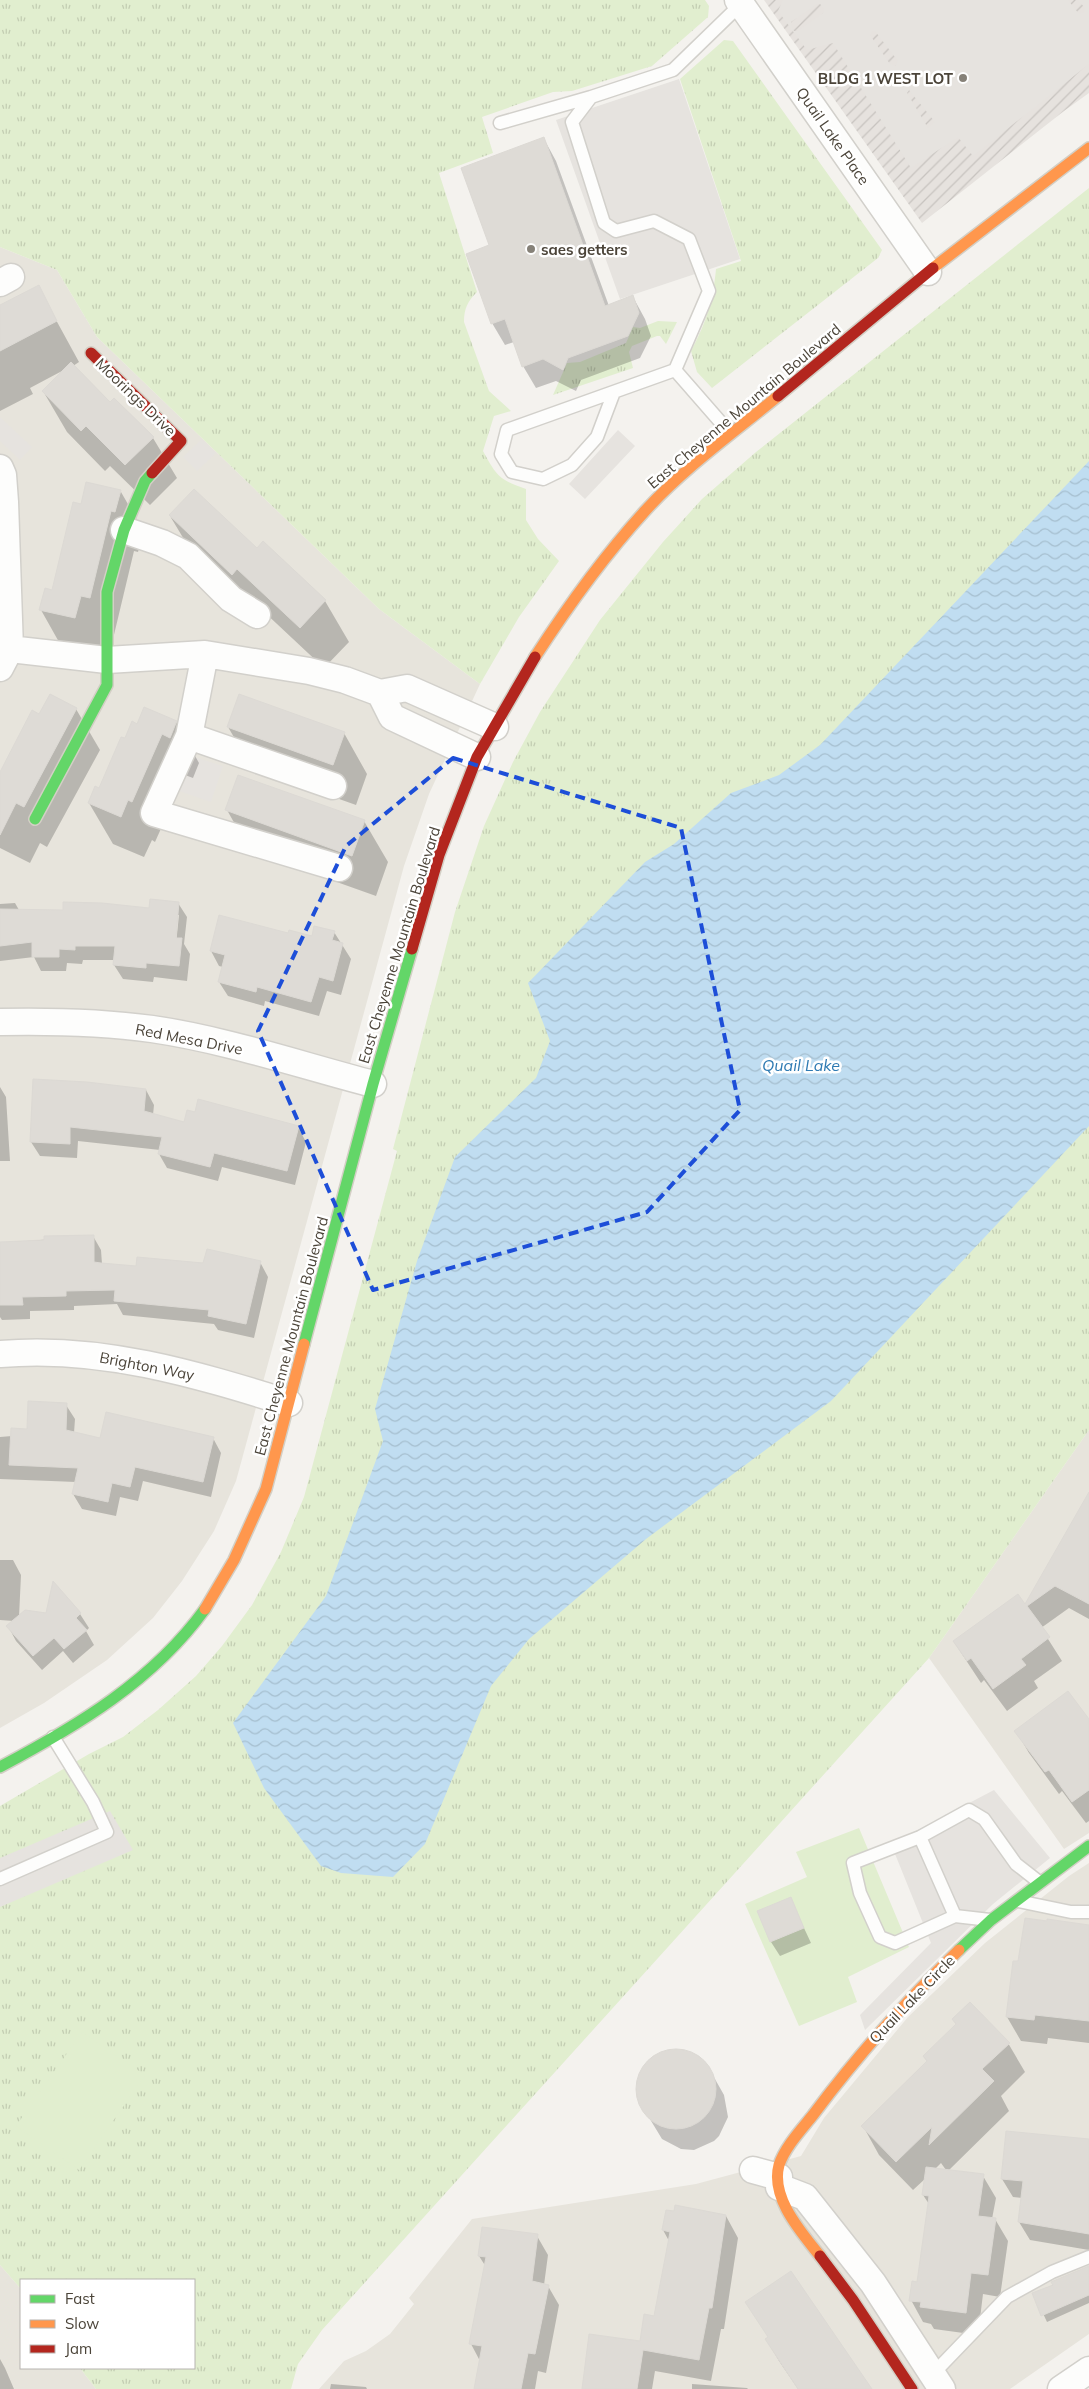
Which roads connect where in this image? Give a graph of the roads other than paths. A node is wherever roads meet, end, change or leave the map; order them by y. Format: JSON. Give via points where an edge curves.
{"nodes":[{"id":1,"x":739,"y":2,"type":"edge"},
{"id":2,"x":591,"y":97,"type":"junction"},
{"id":3,"x":500,"y":123,"type":"dead end"},
{"id":4,"x":1089,"y":148,"type":"edge"},
{"id":5,"x":928,"y":272,"type":"junction"},
{"id":6,"x":91,"y":353,"type":"dead end"},
{"id":7,"x":675,"y":370,"type":"junction"},
{"id":8,"x":614,"y":392,"type":"junction"},
{"id":9,"x":730,"y":433,"type":"junction"},
{"id":10,"x":0,"y":468,"type":"edge"},
{"id":11,"x":124,"y":530,"type":"junction"},
{"id":12,"x":257,"y":615,"type":"dead end"},
{"id":13,"x":205,"y":654,"type":"junction"},
{"id":14,"x":3,"y":655,"type":"edge"},
{"id":15,"x":107,"y":660,"type":"junction"},
{"id":16,"x":380,"y":693,"type":"junction"},
{"id":17,"x":495,"y":726,"type":"junction"},
{"id":18,"x":189,"y":736,"type":"junction"},
{"id":19,"x":477,"y":757,"type":"junction"},
{"id":20,"x":333,"y":786,"type":"dead end"},
{"id":21,"x":36,"y":819,"type":"dead end"},
{"id":22,"x":339,"y":868,"type":"dead end"},
{"id":23,"x":0,"y":1022,"type":"edge"},
{"id":24,"x":373,"y":1084,"type":"junction"},
{"id":25,"x":0,"y":1354,"type":"edge"},
{"id":26,"x":290,"y":1403,"type":"junction"},
{"id":27,"x":53,"y":1736,"type":"junction"},
{"id":28,"x":0,"y":1767,"type":"edge"},
{"id":29,"x":920,"y":1837,"type":"junction"},
{"id":30,"x":1089,"y":1846,"type":"edge"},
{"id":31,"x":0,"y":1879,"type":"edge"},
{"id":32,"x":1039,"y":1882,"type":"junction"},
{"id":33,"x":1015,"y":1901,"type":"junction"},
{"id":34,"x":1089,"y":1912,"type":"edge"},
{"id":35,"x":955,"y":1916,"type":"junction"},
{"id":36,"x":991,"y":1920,"type":"junction"},
{"id":37,"x":753,"y":2170,"type":"dead end"},
{"id":38,"x":779,"y":2182,"type":"junction"},
{"id":39,"x":1089,"y":2257,"type":"edge"},
{"id":40,"x":1089,"y":2370,"type":"edge"},
{"id":41,"x":926,"y":2385,"type":"edge"},
{"id":42,"x":1061,"y":2389,"type":"edge"}],
"edges":[{"from":1,"to":2,"type":"lane","via":[[674,70]]},
{"from":1,"to":5,"type":"street","name":"Quail Lake Place"},
{"from":2,"to":3,"type":"lane"},
{"from":2,"to":7,"type":"lane","via":[[572,122],[604,223],[616,231],[654,221],[689,239],[709,291]]},
{"from":4,"to":5,"type":"street","name":"East Cheyenne Mountain Boulevard"},
{"from":5,"to":9,"type":"street","name":"East Cheyenne Mountain Boulevard"},
{"from":6,"to":11,"type":"street","name":"Moorings Drive","via":[[181,441],[145,481]]},
{"from":7,"to":8,"type":"lane"},
{"from":7,"to":9,"type":"lane"},
{"from":8,"to":8,"type":"lane","via":[[507,430],[501,454],[512,472],[544,479],[572,465],[597,437]]},
{"from":9,"to":17,"type":"street","name":"East Cheyenne Mountain Boulevard","via":[[680,476],[606,556],[531,663]]},
{"from":10,"to":14,"type":"street","via":[[5,502]]},
{"from":11,"to":12,"type":"street","via":[[162,542],[188,556],[231,599]]},
{"from":11,"to":15,"type":"street","name":"Moorings Drive","via":[[107,592]]},
{"from":13,"to":15,"type":"street"},
{"from":13,"to":16,"type":"street","via":[[309,671]]},
{"from":13,"to":18,"type":"street"},
{"from":14,"to":15,"type":"street"},
{"from":15,"to":21,"type":"street","name":"Moorings Drive","via":[[106,685]]},
{"from":16,"to":17,"type":"street","via":[[407,688]]},
{"from":16,"to":19,"type":"street","via":[[392,717]]},
{"from":17,"to":19,"type":"street","name":"East Cheyenne Mountain Boulevard"},
{"from":18,"to":20,"type":"street"},
{"from":18,"to":22,"type":"street","via":[[154,812]]},
{"from":19,"to":24,"type":"street","name":"East Cheyenne Mountain Boulevard","via":[[439,855]]},
{"from":23,"to":24,"type":"street","name":"Red Mesa Drive","via":[[86,1022],[153,1030],[206,1040]]},
{"from":24,"to":26,"type":"street","name":"East Cheyenne Mountain Boulevard"},
{"from":25,"to":26,"type":"street","name":"Brighton Way","via":[[57,1352],[109,1357],[210,1378]]},
{"from":26,"to":27,"type":"street","name":"East Cheyenne Mountain Boulevard","via":[[259,1507],[214,1596],[169,1652],[98,1708]]},
{"from":27,"to":28,"type":"street","name":"East Cheyenne Mountain Boulevard"},
{"from":27,"to":31,"type":"lane","via":[[93,1802],[107,1832]]},
{"from":29,"to":32,"type":"lane","via":[[969,1810],[984,1819],[1016,1864]]},
{"from":29,"to":35,"type":"lane"},
{"from":29,"to":35,"type":"lane","via":[[853,1863],[860,1892],[880,1937],[895,1943]]},
{"from":30,"to":32,"type":"street","name":"Quail Lake Circle"},
{"from":32,"to":33,"type":"street","name":"Quail Lake Circle"},
{"from":33,"to":34,"type":"lane"},
{"from":33,"to":36,"type":"street","name":"Quail Lake Circle"},
{"from":35,"to":36,"type":"lane"},
{"from":36,"to":38,"type":"street","name":"Quail Lake Circle","via":[[932,1976],[853,2062],[790,2145],[780,2166]]},
{"from":37,"to":38,"type":"street"},
{"from":38,"to":41,"type":"street","via":[[805,2197],[872,2283]]},
{"from":39,"to":41,"type":"lane","via":[[1052,2272],[1007,2297]]},
{"from":40,"to":42,"type":"street"}]}
